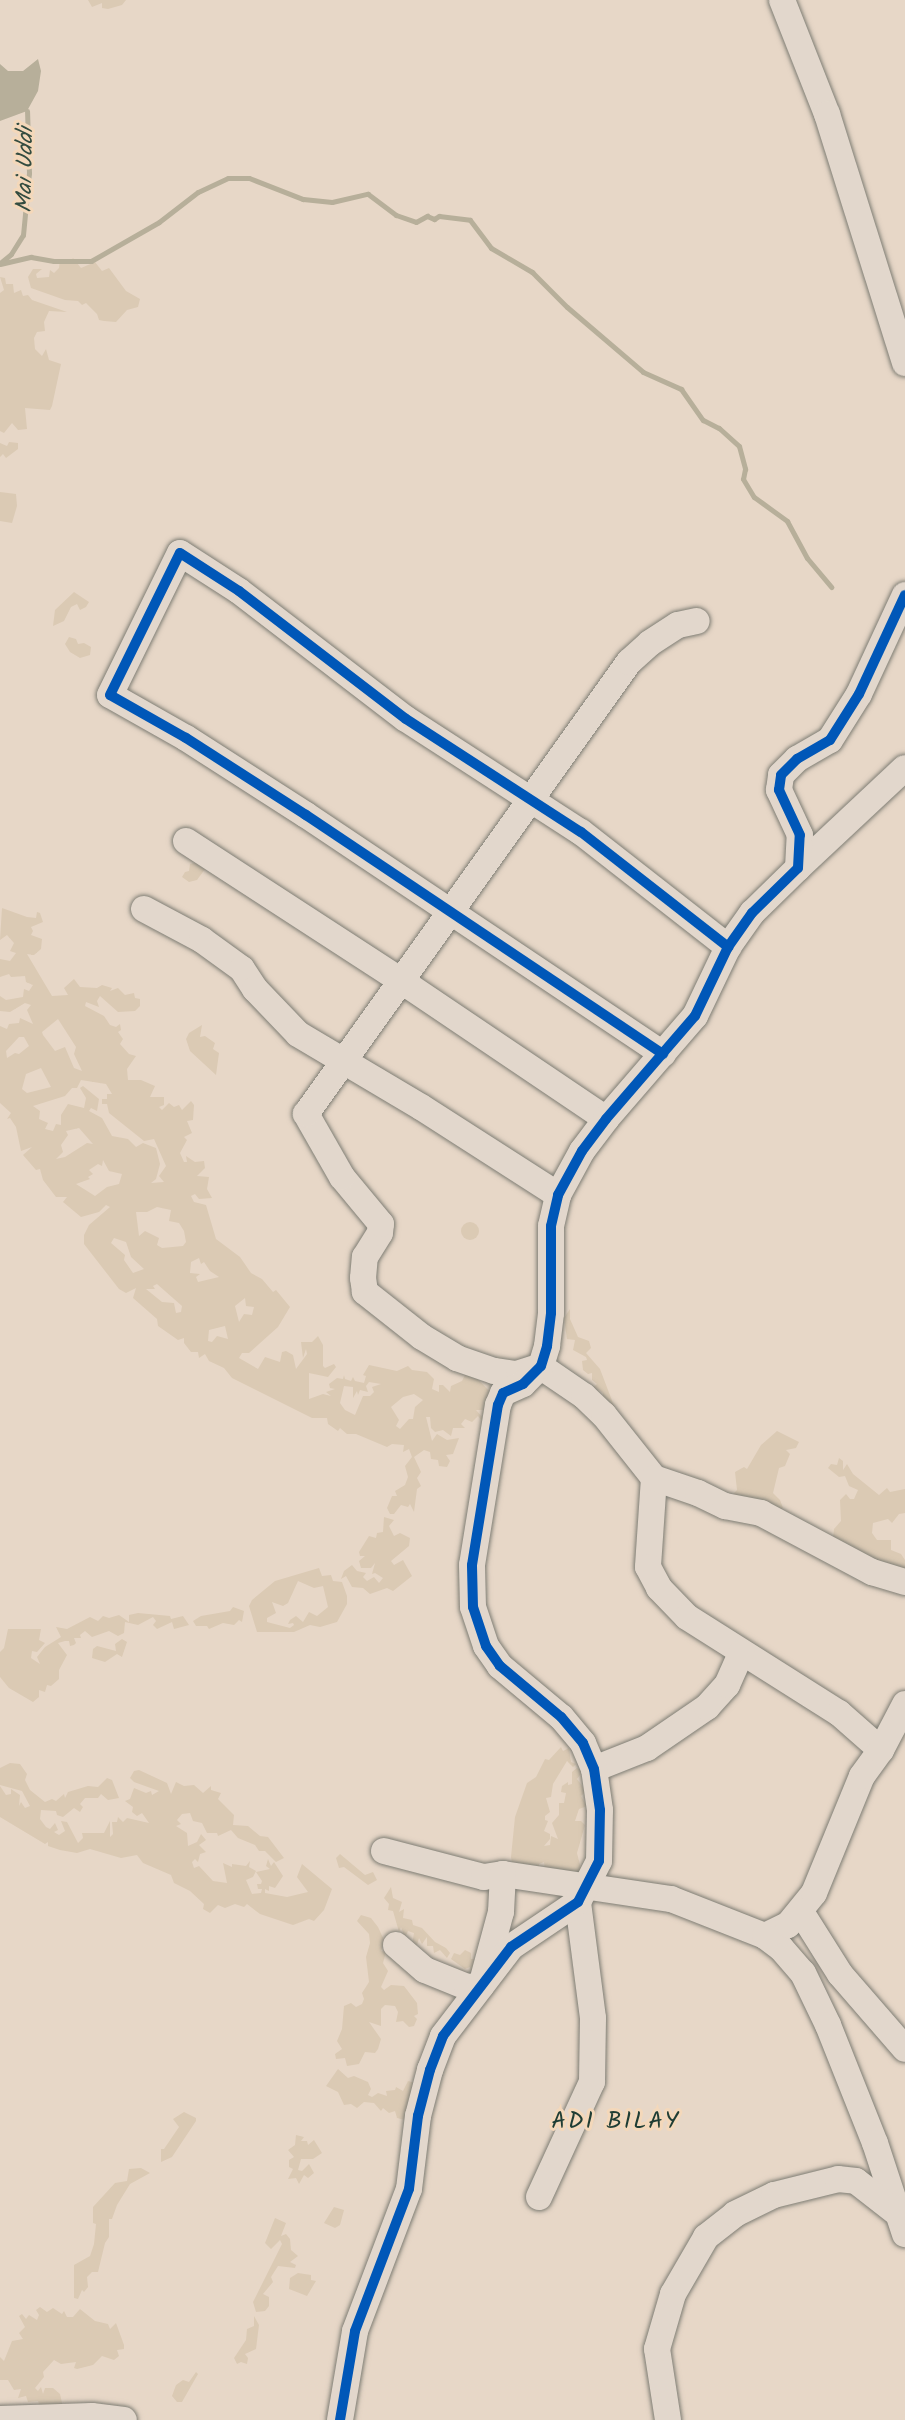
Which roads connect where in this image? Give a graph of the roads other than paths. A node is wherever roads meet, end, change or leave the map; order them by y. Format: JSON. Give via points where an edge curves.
{"nodes":[{"id":1,"x":782,"y":0,"type":"edge"},
{"id":2,"x":905,"y":363,"type":"edge"},
{"id":3,"x":905,"y":595,"type":"edge"},
{"id":4,"x":697,"y":621,"type":"dead end"},
{"id":5,"x":905,"y":768,"type":"edge"},
{"id":6,"x":533,"y":801,"type":"junction"},
{"id":7,"x":186,"y":841,"type":"dead end"},
{"id":8,"x":798,"y":868,"type":"junction"},
{"id":9,"x":144,"y":909,"type":"dead end"},
{"id":10,"x":451,"y":912,"type":"junction"},
{"id":11,"x":728,"y":947,"type":"junction"},
{"id":12,"x":403,"y":982,"type":"junction"},
{"id":13,"x":663,"y":1054,"type":"junction"},
{"id":14,"x":345,"y":1063,"type":"junction"},
{"id":15,"x":606,"y":1119,"type":"junction"},
{"id":16,"x":558,"y":1195,"type":"junction"},
{"id":17,"x":540,"y":1366,"type":"junction"},
{"id":18,"x":654,"y":1478,"type":"junction"},
{"id":19,"x":905,"y":1582,"type":"edge"},
{"id":20,"x":741,"y":1653,"type":"junction"},
{"id":21,"x":905,"y":1704,"type":"edge"},
{"id":22,"x":881,"y":1750,"type":"junction"},
{"id":23,"x":594,"y":1769,"type":"junction"},
{"id":24,"x":384,"y":1850,"type":"dead end"},
{"id":25,"x":503,"y":1874,"type":"junction"},
{"id":26,"x":583,"y":1894,"type":"junction"},
{"id":27,"x":801,"y":1912,"type":"junction"},
{"id":28,"x":765,"y":1936,"type":"junction"},
{"id":29,"x":396,"y":1945,"type":"dead end"},
{"id":30,"x":481,"y":1986,"type":"junction"},
{"id":31,"x":905,"y":2049,"type":"edge"},
{"id":32,"x":539,"y":2197,"type":"dead end"},
{"id":33,"x":901,"y":2224,"type":"edge"},
{"id":34,"x":0,"y":2419,"type":"edge"},
{"id":35,"x":124,"y":2420,"type":"edge"},
{"id":36,"x":340,"y":2420,"type":"edge"},
{"id":37,"x":668,"y":2420,"type":"edge"}],
"edges":[{"from":1,"to":2,"type":"street","via":[[827,114]]},
{"from":3,"to":8,"type":"street","via":[[859,694],[830,740],[797,759],[781,775],[779,790],[800,835]]},
{"from":4,"to":6,"type":"street","via":[[678,625],[629,662]]},
{"from":5,"to":8,"type":"street"},
{"from":6,"to":10,"type":"street"},
{"from":6,"to":10,"type":"street","via":[[406,719],[239,592],[180,554],[110,695],[186,738]]},
{"from":6,"to":11,"type":"street","via":[[581,832]]},
{"from":7,"to":12,"type":"street"},
{"from":8,"to":11,"type":"street","via":[[752,913]]},
{"from":9,"to":14,"type":"street","via":[[202,940],[242,969],[298,1034]]},
{"from":10,"to":12,"type":"street"},
{"from":10,"to":13,"type":"street"},
{"from":11,"to":13,"type":"street","via":[[695,1016]]},
{"from":12,"to":14,"type":"street"},
{"from":12,"to":15,"type":"street"},
{"from":13,"to":15,"type":"street"},
{"from":14,"to":16,"type":"street"},
{"from":14,"to":17,"type":"street","via":[[306,1114],[342,1177],[381,1224],[365,1257],[365,1292],[457,1358],[505,1373]]},
{"from":15,"to":16,"type":"street"},
{"from":16,"to":17,"type":"street","via":[[551,1226],[551,1313]]},
{"from":17,"to":18,"type":"street","via":[[604,1415]]},
{"from":17,"to":23,"type":"street","via":[[523,1384],[503,1393],[498,1405],[472,1565],[473,1607],[486,1646],[500,1666],[561,1717],[583,1743]]},
{"from":18,"to":19,"type":"street","via":[[724,1506],[761,1513],[872,1572]]},
{"from":18,"to":20,"type":"street","via":[[648,1567],[659,1588],[687,1617]]},
{"from":20,"to":22,"type":"street","via":[[839,1713]]},
{"from":20,"to":23,"type":"street","via":[[727,1685],[707,1707],[647,1748]]},
{"from":21,"to":22,"type":"street"},
{"from":22,"to":27,"type":"street","via":[[862,1776],[814,1893]]},
{"from":23,"to":26,"type":"street","via":[[600,1810],[599,1861]]},
{"from":24,"to":25,"type":"street","via":[[484,1877]]},
{"from":25,"to":26,"type":"street","via":[[568,1886]]},
{"from":25,"to":30,"type":"street","via":[[501,1912]]},
{"from":26,"to":28,"type":"street","via":[[671,1899]]},
{"from":26,"to":30,"type":"street","via":[[511,1947]]},
{"from":26,"to":32,"type":"street","via":[[593,2018],[592,2082]]},
{"from":27,"to":28,"type":"street","via":[[788,1925]]},
{"from":27,"to":31,"type":"street","via":[[840,1974]]},
{"from":28,"to":33,"type":"street","via":[[803,1973],[875,2143]]},
{"from":29,"to":30,"type":"street","via":[[425,1970],[467,1987]]},
{"from":30,"to":36,"type":"street","via":[[443,2036],[430,2070],[418,2116],[409,2189],[355,2331]]},
{"from":33,"to":37,"type":"street","via":[[856,2181],[838,2179],[774,2195],[735,2214],[706,2237],[673,2294],[657,2349]]},
{"from":34,"to":35,"type":"street","via":[[92,2416]]}]}
